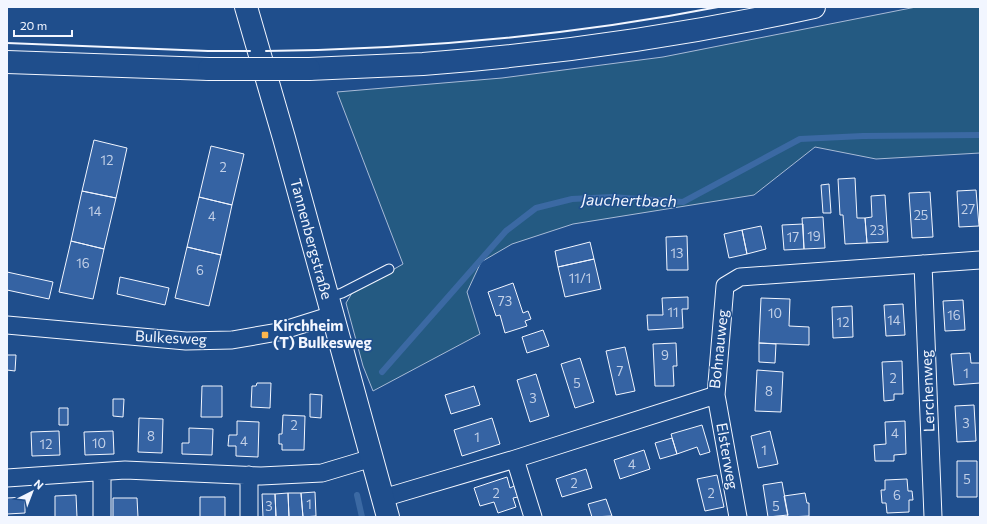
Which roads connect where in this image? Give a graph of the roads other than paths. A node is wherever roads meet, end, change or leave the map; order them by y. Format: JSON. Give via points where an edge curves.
{"nodes":[{"id":1,"x":246,"y":7,"type":"edge"},
{"id":2,"x":814,"y":7,"type":"edge"},
{"id":3,"x":7,"y":62,"type":"edge"},
{"id":4,"x":980,"y":260,"type":"edge"},
{"id":5,"x":923,"y":264,"type":"junction"},
{"id":6,"x":389,"y":270,"type":"dead end"},
{"id":7,"x":330,"y":306,"type":"junction"},
{"id":8,"x":7,"y":325,"type":"edge"},
{"id":9,"x":716,"y":395,"type":"junction"},
{"id":10,"x":372,"y":458,"type":"junction"},
{"id":11,"x":515,"y":460,"type":"junction"},
{"id":12,"x":102,"y":472,"type":"junction"},
{"id":13,"x":249,"y":475,"type":"junction"},
{"id":14,"x":7,"y":478,"type":"edge"},
{"id":15,"x":386,"y":507,"type":"edge"},
{"id":16,"x":102,"y":517,"type":"edge"},
{"id":17,"x":249,"y":517,"type":"edge"},
{"id":18,"x":533,"y":517,"type":"edge"},
{"id":19,"x":738,"y":517,"type":"edge"},
{"id":20,"x":933,"y":517,"type":"edge"}],
"edges":[{"from":1,"to":7,"type":"main road","name":"Tannenbergstraße"},
{"from":2,"to":3,"type":"main road","bridge":true,"via":[[694,31],[600,46],[423,64],[309,69],[209,69]]},
{"from":4,"to":5,"type":"street","name":"Bohnauweg"},
{"from":5,"to":9,"type":"street","name":"Bohnauweg","via":[[740,277],[725,286]]},
{"from":5,"to":20,"type":"street","name":"Lerchenweg"},
{"from":6,"to":7,"type":"lane","via":[[342,294]]},
{"from":7,"to":8,"type":"street","name":"Bulkesweg","via":[[278,332],[232,340],[186,341]]},
{"from":7,"to":10,"type":"main road","name":"Tannenbergstraße"},
{"from":9,"to":11,"type":"street","name":"Bohnauweg"},
{"from":9,"to":19,"type":"street","name":"Elsterweg"},
{"from":10,"to":13,"type":"street","via":[[322,473]]},
{"from":10,"to":15,"type":"main road","name":"Tannenbergstraße"},
{"from":11,"to":15,"type":"street","name":"Bohnauweg"},
{"from":11,"to":18,"type":"street"},
{"from":12,"to":13,"type":"street","via":[[126,470]]},
{"from":12,"to":14,"type":"street"},
{"from":12,"to":16,"type":"street"},
{"from":13,"to":17,"type":"street"}]}
